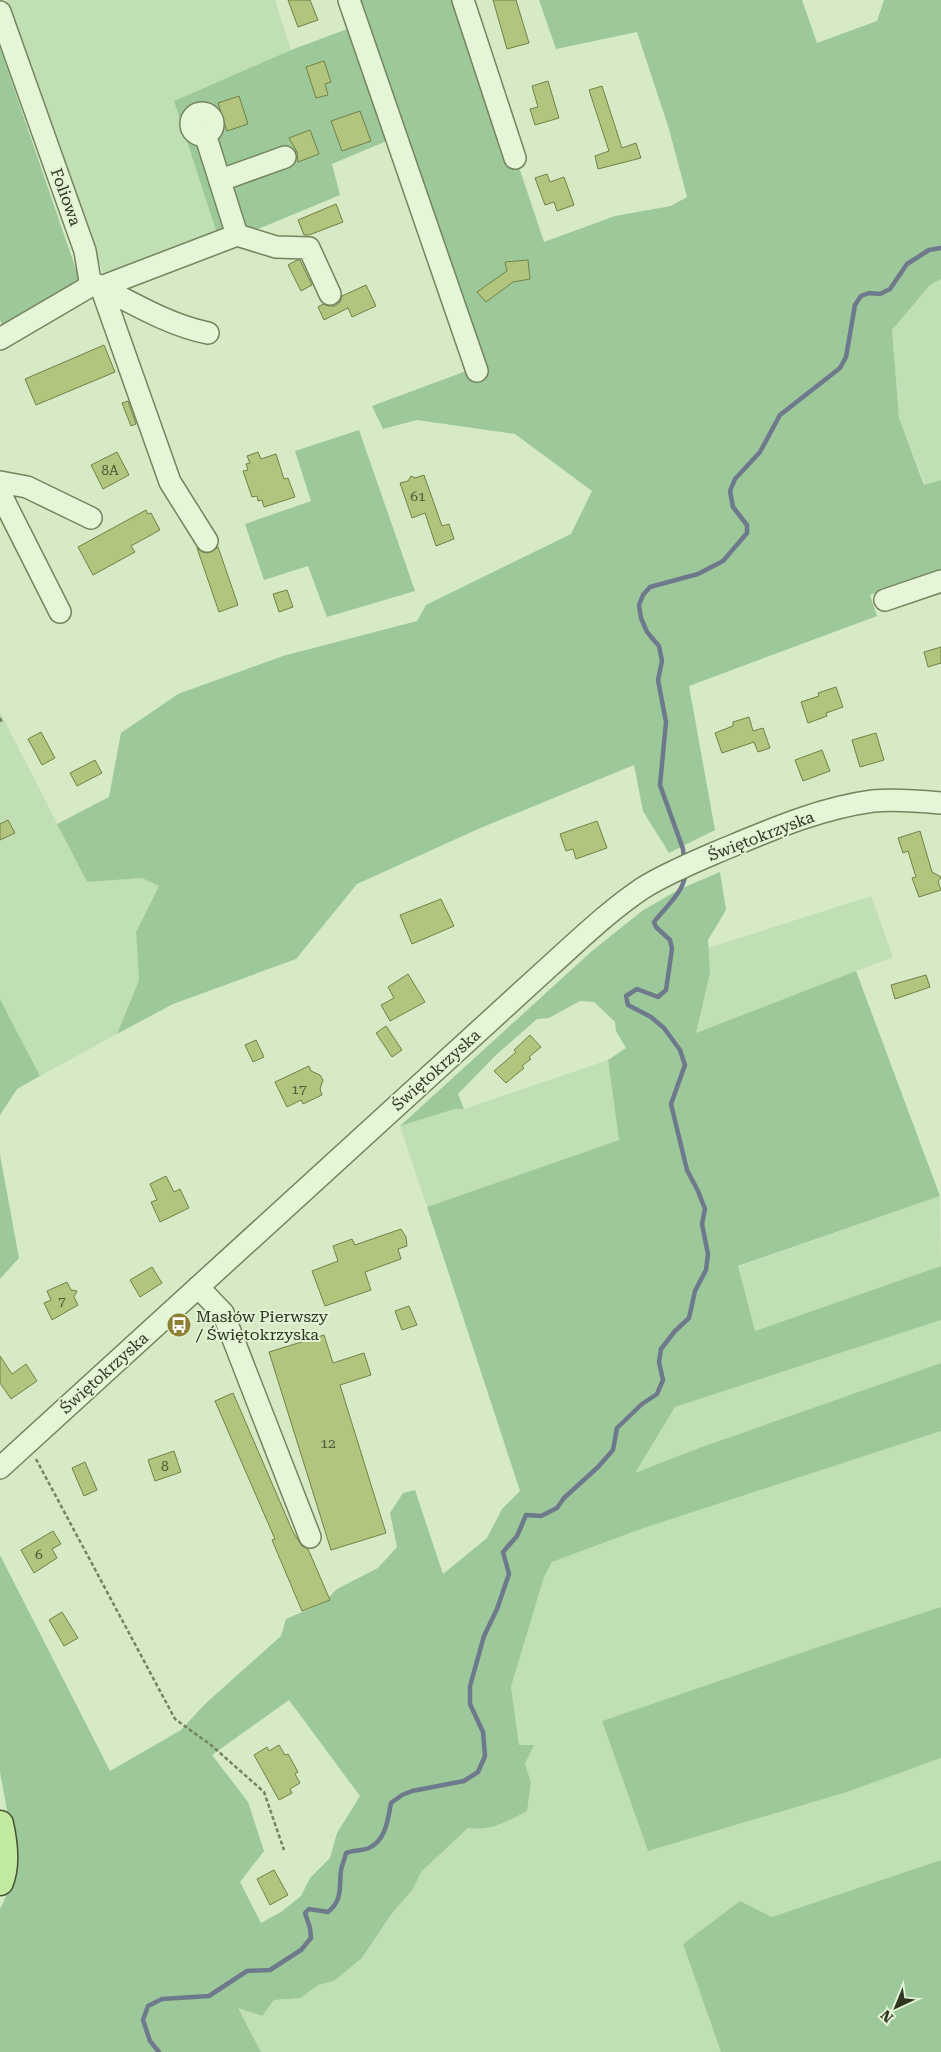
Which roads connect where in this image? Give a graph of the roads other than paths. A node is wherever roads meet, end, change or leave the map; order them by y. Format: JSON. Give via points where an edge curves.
{"nodes":[{"id":1,"x":349,"y":0,"type":"edge"},
{"id":2,"x":462,"y":0,"type":"edge"},
{"id":3,"x":0,"y":12,"type":"edge"},
{"id":4,"x":205,"y":134,"type":"dead end"},
{"id":5,"x":285,"y":157,"type":"dead end"},
{"id":6,"x":515,"y":158,"type":"dead end"},
{"id":7,"x":221,"y":180,"type":"junction"},
{"id":8,"x":238,"y":235,"type":"junction"},
{"id":9,"x":96,"y":284,"type":"junction"},
{"id":10,"x":330,"y":294,"type":"dead end"},
{"id":11,"x":208,"y":334,"type":"dead end"},
{"id":12,"x":0,"y":339,"type":"edge"},
{"id":13,"x":477,"y":371,"type":"dead end"},
{"id":14,"x":0,"y":482,"type":"edge"},
{"id":15,"x":0,"y":493,"type":"edge"},
{"id":16,"x":91,"y":518,"type":"dead end"},
{"id":17,"x":207,"y":541,"type":"dead end"},
{"id":18,"x":941,"y":581,"type":"edge"},
{"id":19,"x":885,"y":600,"type":"dead end"},
{"id":20,"x":60,"y":612,"type":"dead end"},
{"id":21,"x":941,"y":803,"type":"edge"},
{"id":22,"x":198,"y":1287,"type":"junction"},
{"id":23,"x":0,"y":1468,"type":"edge"},
{"id":24,"x":310,"y":1537,"type":"dead end"},
{"id":25,"x":0,"y":1824,"type":"edge"},
{"id":26,"x":0,"y":1882,"type":"edge"}],
"edges":[{"from":1,"to":13,"type":"street"},
{"from":2,"to":6,"type":"street"},
{"from":3,"to":9,"type":"street","name":"Foliowa"},
{"from":4,"to":7,"type":"street"},
{"from":5,"to":7,"type":"street"},
{"from":7,"to":8,"type":"street"},
{"from":8,"to":9,"type":"street"},
{"from":8,"to":10,"type":"street","via":[[276,247],[308,248]]},
{"from":9,"to":11,"type":"street","via":[[176,323]]},
{"from":9,"to":12,"type":"street"},
{"from":9,"to":17,"type":"street","name":"Foliowa","via":[[170,482]]},
{"from":14,"to":16,"type":"street","via":[[27,487]]},
{"from":15,"to":20,"type":"street"},
{"from":18,"to":19,"type":"street"},
{"from":21,"to":22,"type":"street","name":"Świętokrzyska","via":[[874,801],[840,807],[767,831],[644,888],[564,954]]},
{"from":22,"to":23,"type":"street","name":"Świętokrzyska"},
{"from":22,"to":24,"type":"street","via":[[222,1313]]},
{"from":25,"to":26,"type":"main road","via":[[3,1854]]}]}
